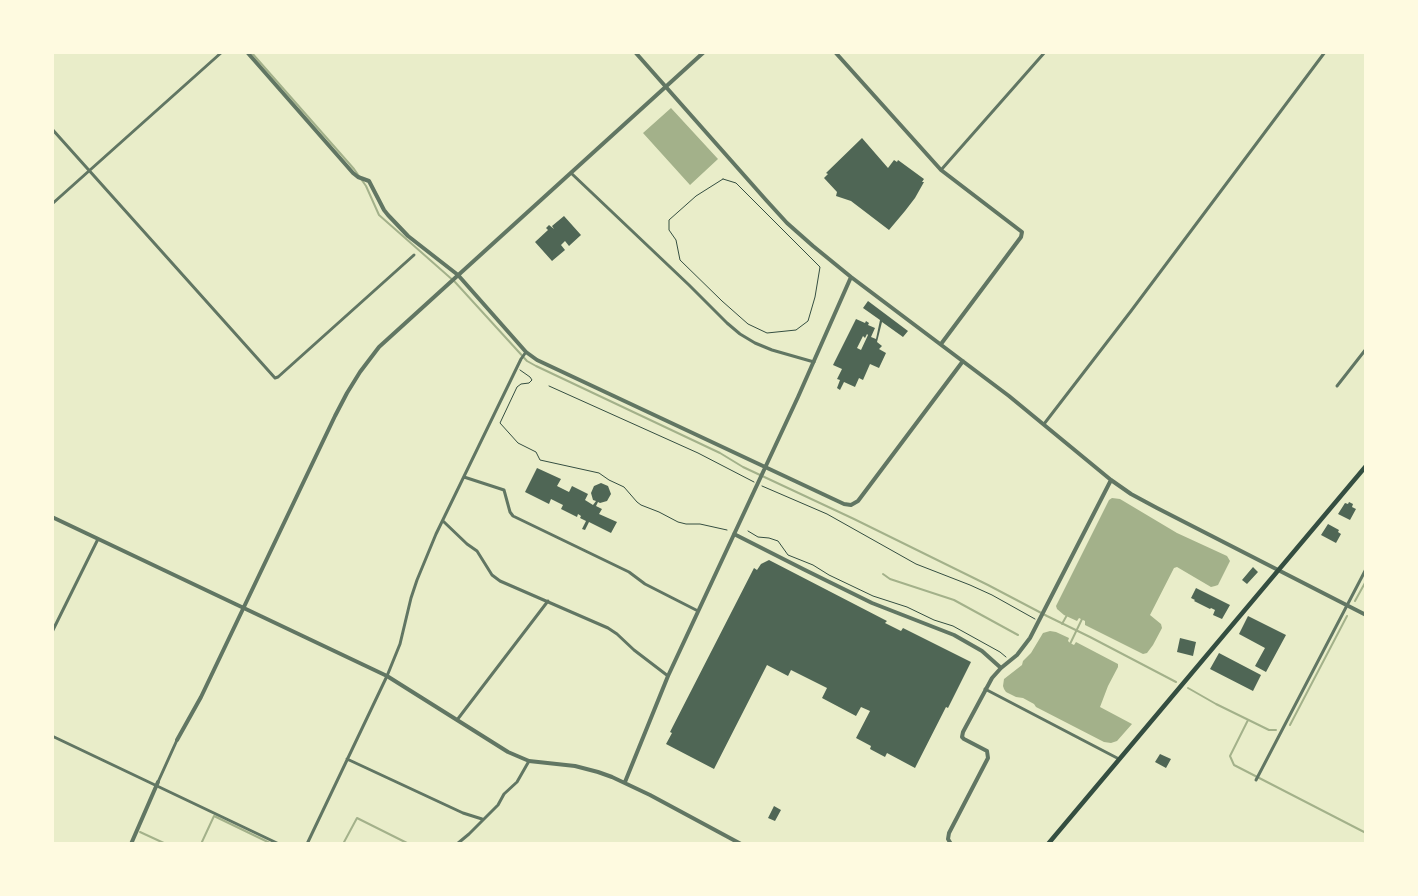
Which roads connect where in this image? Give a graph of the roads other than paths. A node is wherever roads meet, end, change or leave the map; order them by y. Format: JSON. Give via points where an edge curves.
{"nodes":[{"id":1,"x":222,"y":52,"type":"edge"},
{"id":2,"x":247,"y":52,"type":"edge"},
{"id":3,"x":634,"y":52,"type":"edge"},
{"id":4,"x":835,"y":52,"type":"edge"},
{"id":5,"x":1045,"y":52,"type":"edge"},
{"id":6,"x":1325,"y":52,"type":"edge"},
{"id":7,"x":704,"y":53,"type":"edge"},
{"id":8,"x":665,"y":87,"type":"junction"},
{"id":9,"x":52,"y":129,"type":"edge"},
{"id":10,"x":942,"y":170,"type":"junction"},
{"id":11,"x":89,"y":171,"type":"junction"},
{"id":12,"x":571,"y":173,"type":"junction"},
{"id":13,"x":52,"y":204,"type":"edge"},
{"id":14,"x":414,"y":255,"type":"dead end"},
{"id":15,"x":456,"y":277,"type":"junction"},
{"id":16,"x":851,"y":277,"type":"junction"},
{"id":17,"x":941,"y":344,"type":"junction"},
{"id":18,"x":1366,"y":349,"type":"edge"},
{"id":19,"x":526,"y":352,"type":"junction"},
{"id":20,"x":963,"y":361,"type":"junction"},
{"id":21,"x":814,"y":362,"type":"junction"},
{"id":22,"x":1337,"y":386,"type":"dead end"},
{"id":23,"x":1044,"y":424,"type":"junction"},
{"id":24,"x":1366,"y":466,"type":"edge"},
{"id":25,"x":764,"y":470,"type":"junction"},
{"id":26,"x":464,"y":477,"type":"junction"},
{"id":27,"x":1111,"y":480,"type":"junction"},
{"id":28,"x":52,"y":516,"type":"edge"},
{"id":29,"x":443,"y":521,"type":"junction"},
{"id":30,"x":734,"y":534,"type":"junction"},
{"id":31,"x":98,"y":538,"type":"junction"},
{"id":32,"x":1366,"y":569,"type":"edge"},
{"id":33,"x":1277,"y":570,"type":"junction"},
{"id":34,"x":548,"y":601,"type":"junction"},
{"id":35,"x":1347,"y":605,"type":"junction"},
{"id":36,"x":244,"y":608,"type":"junction"},
{"id":37,"x":698,"y":611,"type":"junction"},
{"id":38,"x":1366,"y":614,"type":"edge"},
{"id":39,"x":52,"y":632,"type":"edge"},
{"id":40,"x":1001,"y":668,"type":"junction"},
{"id":41,"x":387,"y":676,"type":"junction"},
{"id":42,"x":668,"y":676,"type":"junction"},
{"id":43,"x":985,"y":689,"type":"junction"},
{"id":44,"x":457,"y":720,"type":"junction"},
{"id":45,"x":52,"y":736,"type":"edge"},
{"id":46,"x":177,"y":740,"type":"joint"},
{"id":47,"x":347,"y":759,"type":"junction"},
{"id":48,"x":1119,"y":759,"type":"junction"},
{"id":49,"x":529,"y":761,"type":"junction"},
{"id":50,"x":1256,"y":780,"type":"dead end"},
{"id":51,"x":625,"y":782,"type":"junction"},
{"id":52,"x":157,"y":783,"type":"junction"},
{"id":53,"x":482,"y":819,"type":"junction"},
{"id":54,"x":131,"y":844,"type":"edge"},
{"id":55,"x":279,"y":844,"type":"edge"},
{"id":56,"x":307,"y":844,"type":"edge"},
{"id":57,"x":457,"y":844,"type":"edge"},
{"id":58,"x":741,"y":844,"type":"edge"},
{"id":59,"x":951,"y":844,"type":"edge"},
{"id":60,"x":1048,"y":844,"type":"edge"}],
"edges":[{"from":1,"to":11,"type":"street"},
{"from":2,"to":15,"type":"street","via":[[353,173],[369,181],[388,215]]},
{"from":3,"to":8,"type":"street"},
{"from":4,"to":10,"type":"street"},
{"from":5,"to":10,"type":"street"},
{"from":6,"to":23,"type":"street"},
{"from":7,"to":8,"type":"street"},
{"from":8,"to":12,"type":"street"},
{"from":8,"to":16,"type":"street","via":[[788,223]]},
{"from":9,"to":11,"type":"street"},
{"from":10,"to":17,"type":"street","via":[[1020,230],[1022,237]]},
{"from":11,"to":13,"type":"street"},
{"from":11,"to":14,"type":"street","via":[[275,378]]},
{"from":12,"to":15,"type":"street"},
{"from":12,"to":21,"type":"street","via":[[740,334],[764,346]]},
{"from":15,"to":19,"type":"street"},
{"from":15,"to":36,"type":"street","via":[[380,347],[360,372]]},
{"from":16,"to":17,"type":"street"},
{"from":16,"to":21,"type":"street"},
{"from":17,"to":20,"type":"street"},
{"from":18,"to":22,"type":"street"},
{"from":19,"to":25,"type":"street","via":[[554,369]]},
{"from":19,"to":26,"type":"street"},
{"from":20,"to":23,"type":"street"},
{"from":20,"to":25,"type":"street","via":[[855,503],[844,504]]},
{"from":21,"to":25,"type":"street"},
{"from":23,"to":27,"type":"street"},
{"from":24,"to":33,"type":"main road"},
{"from":25,"to":30,"type":"street"},
{"from":26,"to":29,"type":"street"},
{"from":26,"to":37,"type":"street","via":[[504,490],[513,516],[623,569]]},
{"from":27,"to":33,"type":"street","via":[[1156,508]]},
{"from":27,"to":40,"type":"street","via":[[1024,647]]},
{"from":28,"to":31,"type":"street"},
{"from":29,"to":34,"type":"street","via":[[477,551],[492,575]]},
{"from":29,"to":41,"type":"street","via":[[417,580],[400,644]]},
{"from":30,"to":37,"type":"street"},
{"from":30,"to":40,"type":"street","via":[[865,599],[954,635],[982,651]]},
{"from":31,"to":36,"type":"street"},
{"from":31,"to":39,"type":"street"},
{"from":32,"to":35,"type":"street"},
{"from":33,"to":35,"type":"street"},
{"from":33,"to":48,"type":"main road"},
{"from":34,"to":42,"type":"street","via":[[608,628]]},
{"from":34,"to":44,"type":"street"},
{"from":35,"to":38,"type":"street"},
{"from":35,"to":50,"type":"street"},
{"from":36,"to":41,"type":"street"},
{"from":36,"to":46,"type":"street"},
{"from":37,"to":42,"type":"street"},
{"from":40,"to":43,"type":"street"},
{"from":41,"to":44,"type":"street"},
{"from":41,"to":47,"type":"street"},
{"from":42,"to":51,"type":"street"},
{"from":43,"to":48,"type":"street"},
{"from":43,"to":59,"type":"street","via":[[962,737],[987,751],[988,758],[949,833]]},
{"from":44,"to":49,"type":"street","via":[[508,752]]},
{"from":45,"to":52,"type":"street"},
{"from":46,"to":52,"type":"street"},
{"from":47,"to":53,"type":"street"},
{"from":47,"to":56,"type":"street"},
{"from":48,"to":60,"type":"main road"},
{"from":49,"to":51,"type":"street","via":[[586,768]]},
{"from":49,"to":53,"type":"street","via":[[517,782]]},
{"from":51,"to":58,"type":"street"},
{"from":52,"to":54,"type":"street"},
{"from":52,"to":55,"type":"street"},
{"from":53,"to":57,"type":"street"}]}
